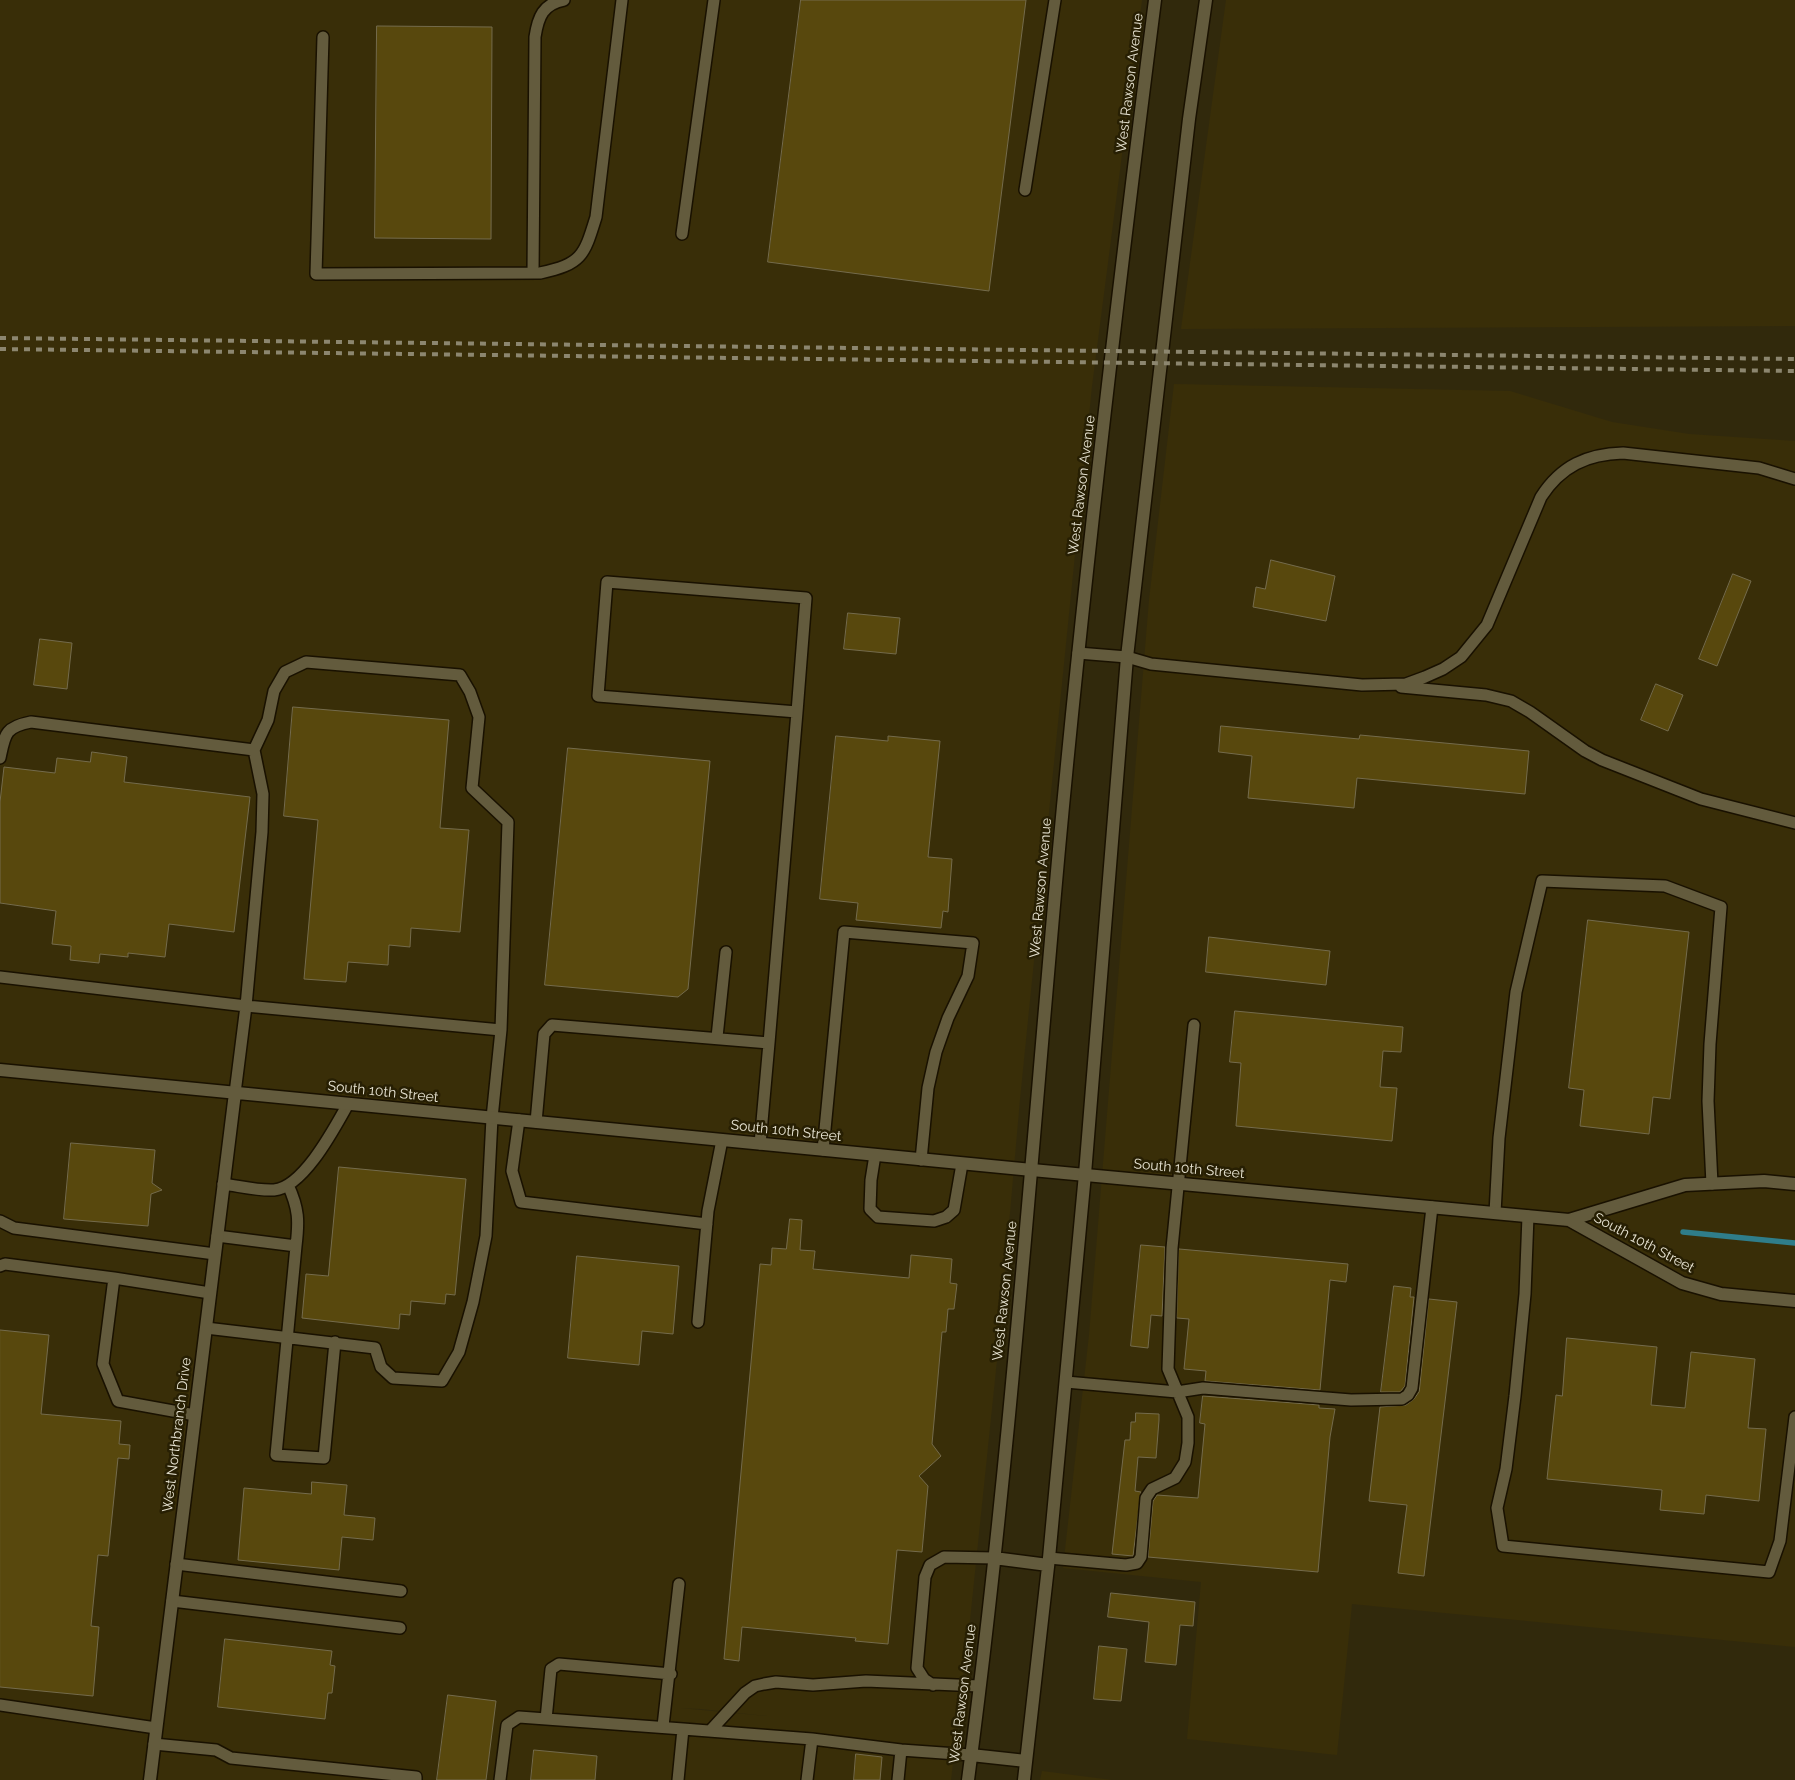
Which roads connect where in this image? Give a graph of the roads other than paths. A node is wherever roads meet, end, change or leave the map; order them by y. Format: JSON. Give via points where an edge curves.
{"nodes":[{"id":1,"x":564,"y":0,"type":"edge"},
{"id":2,"x":615,"y":0,"type":"edge"},
{"id":3,"x":622,"y":0,"type":"edge"},
{"id":4,"x":714,"y":0,"type":"edge"},
{"id":5,"x":1055,"y":0,"type":"edge"},
{"id":6,"x":1155,"y":0,"type":"edge"},
{"id":7,"x":1206,"y":0,"type":"edge"},
{"id":8,"x":322,"y":37,"type":"dead end"},
{"id":9,"x":1025,"y":190,"type":"dead end"},
{"id":10,"x":682,"y":234,"type":"dead end"},
{"id":11,"x":534,"y":273,"type":"junction"},
{"id":12,"x":1795,"y":479,"type":"edge"},
{"id":13,"x":1078,"y":653,"type":"junction"},
{"id":14,"x":1127,"y":657,"type":"junction"},
{"id":15,"x":1387,"y":686,"type":"junction"},
{"id":16,"x":797,"y":712,"type":"junction"},
{"id":17,"x":254,"y":750,"type":"junction"},
{"id":18,"x":0,"y":758,"type":"edge"},
{"id":19,"x":1795,"y":823,"type":"edge"},
{"id":20,"x":726,"y":952,"type":"dead end"},
{"id":21,"x":0,"y":977,"type":"edge"},
{"id":22,"x":246,"y":1006,"type":"junction"},
{"id":23,"x":1194,"y":1025,"type":"dead end"},
{"id":24,"x":501,"y":1030,"type":"junction"},
{"id":25,"x":717,"y":1037,"type":"junction"},
{"id":26,"x":769,"y":1043,"type":"junction"},
{"id":27,"x":0,"y":1070,"type":"edge"},
{"id":28,"x":0,"y":1076,"type":"edge"},
{"id":29,"x":235,"y":1093,"type":"junction"},
{"id":30,"x":348,"y":1104,"type":"junction"},
{"id":31,"x":492,"y":1118,"type":"junction"},
{"id":32,"x":519,"y":1120,"type":"junction"},
{"id":33,"x":536,"y":1122,"type":"junction"},
{"id":34,"x":722,"y":1140,"type":"junction"},
{"id":35,"x":760,"y":1144,"type":"junction"},
{"id":36,"x":823,"y":1150,"type":"junction"},
{"id":37,"x":876,"y":1155,"type":"junction"},
{"id":38,"x":921,"y":1160,"type":"junction"},
{"id":39,"x":962,"y":1164,"type":"junction"},
{"id":40,"x":1032,"y":1170,"type":"junction"},
{"id":41,"x":1086,"y":1174,"type":"junction"},
{"id":42,"x":1180,"y":1183,"type":"junction"},
{"id":43,"x":224,"y":1184,"type":"junction"},
{"id":44,"x":1712,"y":1184,"type":"junction"},
{"id":45,"x":1795,"y":1184,"type":"edge"},
{"id":46,"x":288,"y":1185,"type":"junction"},
{"id":47,"x":1432,"y":1207,"type":"junction"},
{"id":48,"x":1495,"y":1213,"type":"junction"},
{"id":49,"x":1528,"y":1216,"type":"junction"},
{"id":50,"x":1569,"y":1220,"type":"junction"},
{"id":51,"x":0,"y":1221,"type":"edge"},
{"id":52,"x":707,"y":1224,"type":"junction"},
{"id":53,"x":217,"y":1236,"type":"junction"},
{"id":54,"x":296,"y":1246,"type":"junction"},
{"id":55,"x":215,"y":1254,"type":"junction"},
{"id":56,"x":0,"y":1266,"type":"edge"},
{"id":57,"x":114,"y":1278,"type":"junction"},
{"id":58,"x":210,"y":1293,"type":"junction"},
{"id":59,"x":1795,"y":1301,"type":"edge"},
{"id":60,"x":698,"y":1322,"type":"dead end"},
{"id":61,"x":206,"y":1328,"type":"junction"},
{"id":62,"x":287,"y":1337,"type":"junction"},
{"id":63,"x":335,"y":1342,"type":"junction"},
{"id":64,"x":1066,"y":1382,"type":"junction"},
{"id":65,"x":1177,"y":1392,"type":"junction"},
{"id":66,"x":195,"y":1415,"type":"junction"},
{"id":67,"x":1795,"y":1417,"type":"edge"},
{"id":68,"x":994,"y":1558,"type":"junction"},
{"id":69,"x":1048,"y":1562,"type":"junction"},
{"id":70,"x":176,"y":1564,"type":"junction"},
{"id":71,"x":679,"y":1584,"type":"dead end"},
{"id":72,"x":401,"y":1591,"type":"dead end"},
{"id":73,"x":172,"y":1601,"type":"junction"},
{"id":74,"x":400,"y":1628,"type":"dead end"},
{"id":75,"x":671,"y":1674,"type":"junction"},
{"id":76,"x":932,"y":1685,"type":"junction"},
{"id":77,"x":979,"y":1686,"type":"junction"},
{"id":78,"x":0,"y":1705,"type":"edge"},
{"id":79,"x":546,"y":1718,"type":"junction"},
{"id":80,"x":663,"y":1726,"type":"junction"},
{"id":81,"x":156,"y":1728,"type":"junction"},
{"id":82,"x":683,"y":1728,"type":"junction"},
{"id":83,"x":710,"y":1731,"type":"junction"},
{"id":84,"x":812,"y":1739,"type":"junction"},
{"id":85,"x":154,"y":1744,"type":"junction"},
{"id":86,"x":901,"y":1750,"type":"junction"},
{"id":87,"x":971,"y":1755,"type":"junction"},
{"id":88,"x":1026,"y":1761,"type":"junction"},
{"id":89,"x":150,"y":1780,"type":"edge"},
{"id":90,"x":416,"y":1780,"type":"edge"},
{"id":91,"x":500,"y":1780,"type":"edge"},
{"id":92,"x":678,"y":1780,"type":"edge"},
{"id":93,"x":807,"y":1780,"type":"edge"},
{"id":94,"x":898,"y":1780,"type":"edge"},
{"id":95,"x":968,"y":1780,"type":"edge"},
{"id":96,"x":1024,"y":1780,"type":"edge"}],
"edges":[{"from":1,"to":11,"type":"lane","via":[[552,2],[541,12],[536,37]]},
{"from":2,"to":3,"type":"lane"},
{"from":3,"to":11,"type":"lane","via":[[596,217],[587,247],[578,259],[562,268]]},
{"from":4,"to":10,"type":"lane"},
{"from":5,"to":9,"type":"lane"},
{"from":6,"to":13,"type":"main road","name":"West Rawson Avenue"},
{"from":7,"to":14,"type":"main road","via":[[1189,119]]},
{"from":8,"to":11,"type":"lane","via":[[316,274]]},
{"from":12,"to":15,"type":"lane","via":[[1759,468],[1623,453],[1604,453],[1566,468],[1551,482],[1542,497],[1497,606],[1476,642],[1443,669],[1406,684]]},
{"from":13,"to":14,"type":"lane"},
{"from":13,"to":40,"type":"main road","name":"West Rawson Avenue"},
{"from":14,"to":15,"type":"lane","via":[[1151,664]]},
{"from":14,"to":41,"type":"main road"},
{"from":15,"to":19,"type":"lane","via":[[1486,695],[1510,701],[1602,760],[1700,799]]},
{"from":16,"to":16,"type":"lane","via":[[598,696],[607,582],[806,598]]},
{"from":16,"to":26,"type":"lane"},
{"from":17,"to":18,"type":"lane","via":[[32,722],[15,725],[5,735]]},
{"from":17,"to":22,"type":"lane","via":[[263,794],[262,832]]},
{"from":17,"to":24,"type":"lane","via":[[268,720],[274,691],[285,672],[306,662],[460,675],[479,717],[472,788],[508,822]]},
{"from":20,"to":25,"type":"lane"},
{"from":21,"to":22,"type":"lane"},
{"from":22,"to":24,"type":"lane"},
{"from":22,"to":29,"type":"lane"},
{"from":23,"to":42,"type":"lane"},
{"from":24,"to":31,"type":"lane"},
{"from":25,"to":26,"type":"lane"},
{"from":25,"to":33,"type":"lane","via":[[552,1025],[544,1034]]},
{"from":26,"to":35,"type":"lane"},
{"from":27,"to":28,"type":"lane"},
{"from":27,"to":29,"type":"main road","name":"South 10th Street"},
{"from":29,"to":30,"type":"main road","name":"South 10th Street"},
{"from":29,"to":43,"type":"main road","name":"West Northbranch Drive"},
{"from":30,"to":31,"type":"main road","name":"South 10th Street"},
{"from":30,"to":46,"type":"lane","via":[[320,1153]]},
{"from":31,"to":32,"type":"main road","name":"South 10th Street"},
{"from":31,"to":63,"type":"lane","via":[[486,1236],[459,1352],[442,1381],[393,1378],[381,1366],[375,1348]]},
{"from":32,"to":33,"type":"main road","name":"South 10th Street"},
{"from":32,"to":52,"type":"lane","via":[[512,1171],[521,1202]]},
{"from":33,"to":34,"type":"main road","name":"South 10th Street"},
{"from":34,"to":35,"type":"main road","name":"South 10th Street"},
{"from":34,"to":52,"type":"lane"},
{"from":35,"to":36,"type":"main road","name":"South 10th Street"},
{"from":36,"to":37,"type":"main road","name":"South 10th Street"},
{"from":36,"to":38,"type":"lane","via":[[844,932],[973,942],[968,976],[936,1052],[928,1088]]},
{"from":37,"to":38,"type":"main road","name":"South 10th Street"},
{"from":37,"to":39,"type":"lane","via":[[870,1209],[878,1217],[934,1221],[946,1217],[954,1210]]},
{"from":38,"to":39,"type":"main road","name":"South 10th Street"},
{"from":39,"to":40,"type":"main road","name":"South 10th Street"},
{"from":40,"to":41,"type":"main road","name":"South 10th Street"},
{"from":40,"to":68,"type":"main road","name":"West Rawson Avenue"},
{"from":41,"to":42,"type":"main road","name":"South 10th Street"},
{"from":41,"to":64,"type":"main road"},
{"from":42,"to":47,"type":"main road","name":"South 10th Street"},
{"from":42,"to":65,"type":"lane","via":[[1172,1248],[1168,1369]]},
{"from":43,"to":46,"type":"lane","via":[[274,1190]]},
{"from":43,"to":53,"type":"main road","name":"West Northbranch Drive"},
{"from":44,"to":45,"type":"main road","name":"South 10th Street","via":[[1764,1181]]},
{"from":44,"to":48,"type":"lane","via":[[1709,1072],[1721,907],[1665,886],[1542,881],[1516,992],[1499,1138]]},
{"from":44,"to":50,"type":"main road","name":"South 10th Street","via":[[1685,1185]]},
{"from":46,"to":54,"type":"lane","via":[[299,1217]]},
{"from":47,"to":48,"type":"main road","name":"South 10th Street"},
{"from":47,"to":65,"type":"lane","via":[[1412,1388],[1408,1395],[1402,1399],[1352,1400],[1203,1388]]},
{"from":48,"to":49,"type":"main road","name":"South 10th Street"},
{"from":49,"to":50,"type":"main road","name":"South 10th Street"},
{"from":49,"to":67,"type":"lane","via":[[1525,1294],[1515,1396],[1506,1468],[1497,1508],[1503,1546],[1769,1572],[1780,1541]]},
{"from":50,"to":59,"type":"main road","name":"South 10th Street","via":[[1682,1283],[1721,1294]]},
{"from":51,"to":55,"type":"lane","via":[[14,1228]]},
{"from":52,"to":60,"type":"lane"},
{"from":53,"to":54,"type":"lane"},
{"from":53,"to":55,"type":"main road","name":"West Northbranch Drive"},
{"from":54,"to":62,"type":"lane"},
{"from":55,"to":58,"type":"main road","name":"West Northbranch Drive"},
{"from":56,"to":57,"type":"lane","via":[[5,1264]]},
{"from":57,"to":58,"type":"lane"},
{"from":57,"to":66,"type":"lane","via":[[103,1364],[118,1401]]},
{"from":58,"to":61,"type":"main road","name":"West Northbranch Drive"},
{"from":61,"to":62,"type":"lane"},
{"from":61,"to":66,"type":"main road","name":"West Northbranch Drive"},
{"from":62,"to":63,"type":"lane"},
{"from":62,"to":63,"type":"lane","via":[[276,1455],[324,1458]]},
{"from":64,"to":65,"type":"lane"},
{"from":64,"to":69,"type":"main road"},
{"from":65,"to":69,"type":"lane","via":[[1188,1417],[1185,1462],[1175,1478],[1152,1489],[1146,1498],[1141,1557],[1137,1563]]},
{"from":66,"to":70,"type":"main road","name":"West Northbranch Drive"},
{"from":68,"to":69,"type":"main road"},
{"from":68,"to":76,"type":"lane","via":[[944,1557],[930,1565],[925,1577],[917,1668]]},
{"from":68,"to":77,"type":"main road","name":"West Rawson Avenue"},
{"from":69,"to":88,"type":"main road"},
{"from":70,"to":72,"type":"lane"},
{"from":70,"to":73,"type":"main road","name":"West Northbranch Drive"},
{"from":71,"to":75,"type":"lane"},
{"from":73,"to":74,"type":"lane"},
{"from":73,"to":81,"type":"main road","name":"West Northbranch Drive"},
{"from":75,"to":79,"type":"lane","via":[[559,1664],[551,1669]]},
{"from":75,"to":80,"type":"lane"},
{"from":76,"to":77,"type":"lane"},
{"from":76,"to":83,"type":"lane","via":[[866,1681],[764,1684],[745,1693]]},
{"from":77,"to":87,"type":"main road","name":"West Rawson Avenue"},
{"from":78,"to":81,"type":"lane"},
{"from":79,"to":80,"type":"lane"},
{"from":79,"to":91,"type":"lane","via":[[519,1717],[507,1725]]},
{"from":80,"to":82,"type":"lane"},
{"from":81,"to":85,"type":"main road","name":"West Northbranch Drive"},
{"from":82,"to":83,"type":"lane"},
{"from":82,"to":92,"type":"lane"},
{"from":83,"to":84,"type":"lane"},
{"from":84,"to":86,"type":"lane"},
{"from":84,"to":93,"type":"lane"},
{"from":85,"to":89,"type":"main road","name":"West Northbranch Drive"},
{"from":85,"to":90,"type":"lane","via":[[216,1750],[231,1758],[372,1772]]},
{"from":86,"to":87,"type":"lane"},
{"from":86,"to":94,"type":"lane"},
{"from":87,"to":88,"type":"main road"},
{"from":87,"to":95,"type":"main road","name":"West Rawson Avenue"},
{"from":88,"to":96,"type":"main road"}]}
